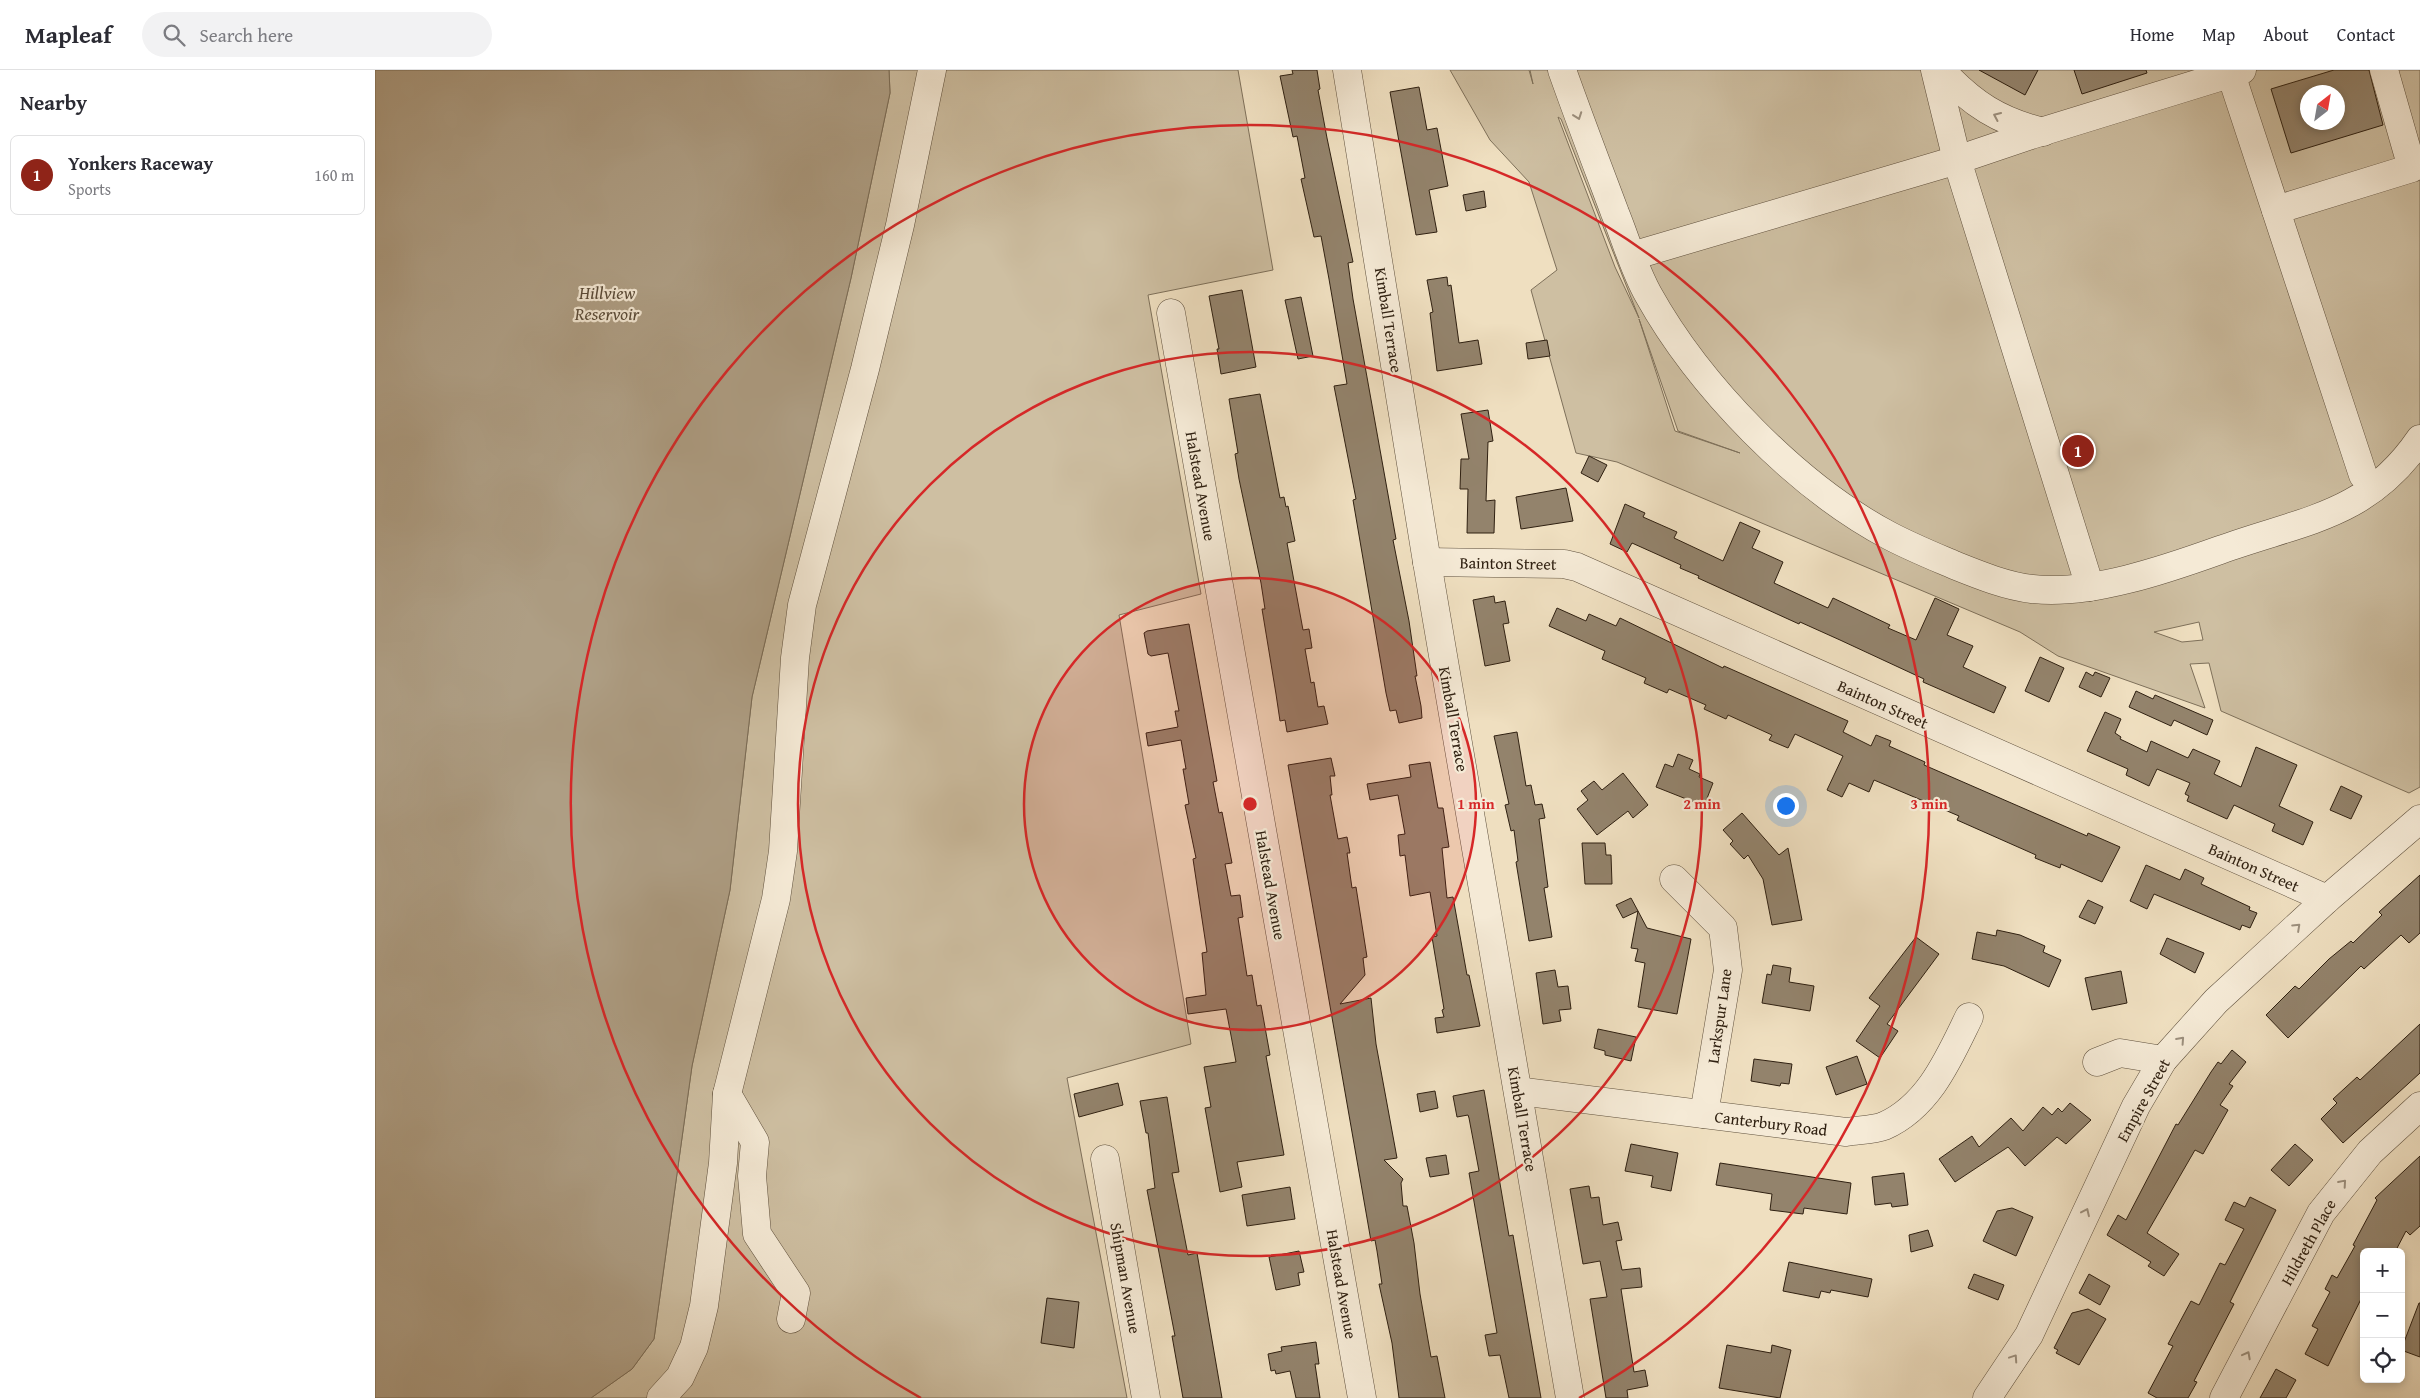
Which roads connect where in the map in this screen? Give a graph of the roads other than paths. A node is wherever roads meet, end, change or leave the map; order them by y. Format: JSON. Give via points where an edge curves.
{"nodes":[{"id":1,"x":932,"y":70,"type":"edge"},
{"id":2,"x":1347,"y":70,"type":"edge"},
{"id":3,"x":1562,"y":70,"type":"edge"},
{"id":4,"x":1935,"y":70,"type":"edge"},
{"id":5,"x":1941,"y":70,"type":"edge"},
{"id":6,"x":2384,"y":70,"type":"edge"},
{"id":7,"x":2237,"y":72,"type":"edge"},
{"id":8,"x":2043,"y":132,"type":"junction"},
{"id":9,"x":1957,"y":160,"type":"junction"},
{"id":10,"x":2276,"y":210,"type":"junction"},
{"id":11,"x":1632,"y":256,"type":"junction"},
{"id":12,"x":1171,"y":313,"type":"dead end"},
{"id":13,"x":2420,"y":439,"type":"edge"},
{"id":14,"x":2363,"y":475,"type":"dead end"},
{"id":15,"x":1427,"y":562,"type":"junction"},
{"id":16,"x":2090,"y":587,"type":"junction"},
{"id":17,"x":2420,"y":819,"type":"edge"},
{"id":18,"x":1674,"y":878,"type":"dead end"},
{"id":19,"x":2327,"y":899,"type":"junction"},
{"id":20,"x":1969,"y":1017,"type":"dead end"},
{"id":21,"x":2163,"y":1060,"type":"junction"},
{"id":22,"x":2097,"y":1062,"type":"dead end"},
{"id":23,"x":1518,"y":1091,"type":"junction"},
{"id":24,"x":727,"y":1094,"type":"junction"},
{"id":25,"x":2420,"y":1106,"type":"edge"},
{"id":26,"x":1703,"y":1114,"type":"junction"},
{"id":27,"x":1105,"y":1159,"type":"dead end"},
{"id":28,"x":791,"y":1319,"type":"dead end"},
{"id":29,"x":661,"y":1398,"type":"edge"},
{"id":30,"x":1146,"y":1398,"type":"edge"},
{"id":31,"x":1362,"y":1398,"type":"edge"},
{"id":32,"x":1570,"y":1398,"type":"edge"},
{"id":33,"x":1987,"y":1398,"type":"edge"},
{"id":34,"x":2224,"y":1398,"type":"edge"}],
"edges":[{"from":1,"to":24,"type":"street","via":[[891,263],[802,605],[795,658],[782,861],[776,899]]},
{"from":2,"to":15,"type":"street","name":"Kimball Terrace"},
{"from":3,"to":11,"type":"street","one_way":true},
{"from":4,"to":9,"type":"street"},
{"from":8,"to":5,"type":"street","one_way":true,"via":[[1987,111]]},
{"from":6,"to":10,"type":"street","via":[[2412,168]]},
{"from":7,"to":8,"type":"street"},
{"from":7,"to":10,"type":"street"},
{"from":8,"to":9,"type":"street"},
{"from":9,"to":11,"type":"street"},
{"from":9,"to":16,"type":"street"},
{"from":10,"to":14,"type":"street"},
{"from":11,"to":16,"type":"street","via":[[1647,293],[1711,385],[1771,448],[1849,510],[1889,536],[1985,577],[2032,589]]},
{"from":12,"to":31,"type":"street","name":"Halstead Avenue"},
{"from":13,"to":16,"type":"street","via":[[2392,475],[2367,495],[2334,513],[2175,566]]},
{"from":15,"to":19,"type":"street","name":"Bainton Street","via":[[1564,564],[1577,567]]},
{"from":15,"to":23,"type":"street","name":"Kimball Terrace"},
{"from":17,"to":19,"type":"street","name":"Empire Street"},
{"from":18,"to":26,"type":"street","name":"Larkspur Lane","via":[[1723,928],[1728,970]]},
{"from":21,"to":19,"type":"street","name":"Empire Street","one_way":true,"via":[[2216,1001]]},
{"from":20,"to":26,"type":"street","name":"Canterbury Road","via":[[1944,1069],[1912,1108],[1883,1126],[1846,1132]]},
{"from":21,"to":22,"type":"street","via":[[2120,1053]]},
{"from":33,"to":21,"type":"street","name":"Empire Street","one_way":true,"via":[[2029,1335],[2136,1106]]},
{"from":23,"to":26,"type":"street","name":"Canterbury Road"},
{"from":23,"to":32,"type":"street","name":"Kimball Terrace"},
{"from":24,"to":28,"type":"street","via":[[755,1142],[752,1176],[757,1234],[796,1293]]},
{"from":24,"to":29,"type":"street","via":[[723,1163],[704,1306],[693,1347],[679,1378]]},
{"from":34,"to":25,"type":"street","name":"Hildreth Place","one_way":true,"via":[[2321,1213],[2371,1152]]},
{"from":27,"to":30,"type":"street","name":"Shipman Avenue"}]}
